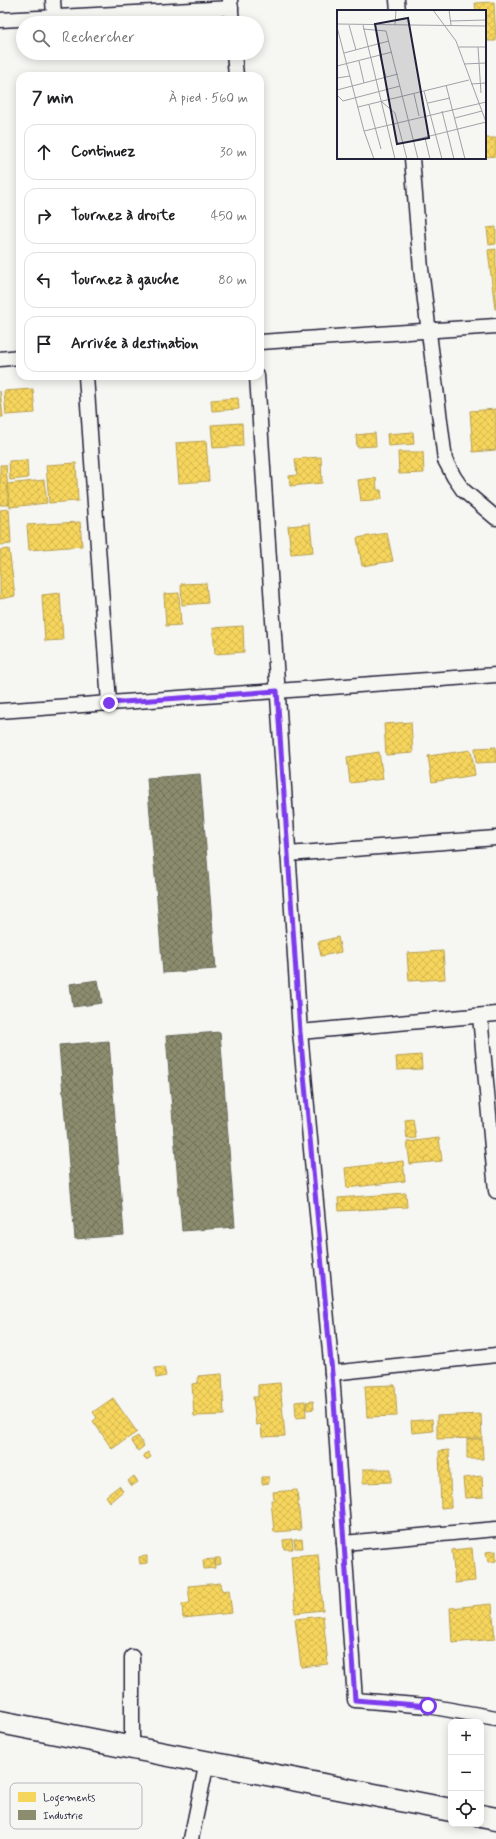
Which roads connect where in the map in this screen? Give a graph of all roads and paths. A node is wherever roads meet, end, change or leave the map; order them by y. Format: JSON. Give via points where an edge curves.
{"nodes":[{"id":1,"x":53,"y":0,"type":"edge"},
{"id":2,"x":397,"y":0,"type":"edge"},
{"id":3,"x":230,"y":4,"type":"edge"},
{"id":4,"x":398,"y":10,"type":"edge"},
{"id":5,"x":54,"y":16,"type":"joint"},
{"id":6,"x":231,"y":16,"type":"edge"},
{"id":7,"x":16,"y":19,"type":"edge"},
{"id":8,"x":0,"y":20,"type":"edge"},
{"id":9,"x":235,"y":60,"type":"edge"},
{"id":10,"x":236,"y":72,"type":"edge"},
{"id":11,"x":412,"y":159,"type":"edge"},
{"id":12,"x":496,"y":326,"type":"edge"},
{"id":13,"x":429,"y":332,"type":"junction"},
{"id":14,"x":264,"y":342,"type":"edge"},
{"id":15,"x":16,"y":358,"type":"edge"},
{"id":16,"x":0,"y":359,"type":"edge"},
{"id":17,"x":86,"y":380,"type":"edge"},
{"id":18,"x":257,"y":380,"type":"edge"},
{"id":19,"x":496,"y":518,"type":"edge"},
{"id":20,"x":496,"y":675,"type":"edge"},
{"id":21,"x":277,"y":691,"type":"junction"},
{"id":22,"x":109,"y":703,"type":"junction"},
{"id":23,"x":0,"y":711,"type":"edge"},
{"id":24,"x":496,"y":838,"type":"edge"},
{"id":25,"x":288,"y":854,"type":"junction"},
{"id":26,"x":496,"y":1014,"type":"edge"},
{"id":27,"x":480,"y":1016,"type":"junction"},
{"id":28,"x":300,"y":1032,"type":"junction"},
{"id":29,"x":496,"y":1191,"type":"edge"},
{"id":30,"x":496,"y":1355,"type":"edge"},
{"id":31,"x":332,"y":1373,"type":"junction"},
{"id":32,"x":496,"y":1530,"type":"edge"},
{"id":33,"x":344,"y":1543,"type":"junction"},
{"id":34,"x":132,"y":1658,"type":"dead end"},
{"id":35,"x":496,"y":1718,"type":"edge"},
{"id":36,"x":0,"y":1722,"type":"edge"},
{"id":37,"x":132,"y":1748,"type":"junction"},
{"id":38,"x":207,"y":1762,"type":"junction"},
{"id":39,"x":448,"y":1809,"type":"edge"},
{"id":40,"x":484,"y":1817,"type":"edge"},
{"id":41,"x":496,"y":1819,"type":"edge"},
{"id":42,"x":191,"y":1839,"type":"edge"}],
"edges":[{"from":1,"to":5,"type":"street"},
{"from":2,"to":4,"type":"street"},
{"from":3,"to":5,"type":"street"},
{"from":3,"to":6,"type":"street"},
{"from":7,"to":8,"type":"street"},
{"from":9,"to":10,"type":"street"},
{"from":11,"to":13,"type":"street"},
{"from":12,"to":13,"type":"street"},
{"from":13,"to":14,"type":"street"},
{"from":13,"to":19,"type":"street","via":[[445,460],[463,490]]},
{"from":15,"to":16,"type":"street"},
{"from":17,"to":22,"type":"street"},
{"from":18,"to":21,"type":"street"},
{"from":20,"to":21,"type":"street"},
{"from":21,"to":22,"type":"street"},
{"from":21,"to":25,"type":"street"},
{"from":22,"to":23,"type":"street"},
{"from":24,"to":25,"type":"street"},
{"from":25,"to":28,"type":"street"},
{"from":26,"to":27,"type":"street"},
{"from":27,"to":28,"type":"street"},
{"from":27,"to":29,"type":"street"},
{"from":28,"to":31,"type":"street"},
{"from":30,"to":31,"type":"street"},
{"from":31,"to":33,"type":"street"},
{"from":32,"to":33,"type":"street"},
{"from":33,"to":35,"type":"street","via":[[355,1700],[428,1706]]},
{"from":34,"to":37,"type":"street"},
{"from":36,"to":37,"type":"main road"},
{"from":37,"to":38,"type":"main road"},
{"from":38,"to":39,"type":"main road"},
{"from":38,"to":42,"type":"street"},
{"from":40,"to":41,"type":"main road"}]}
